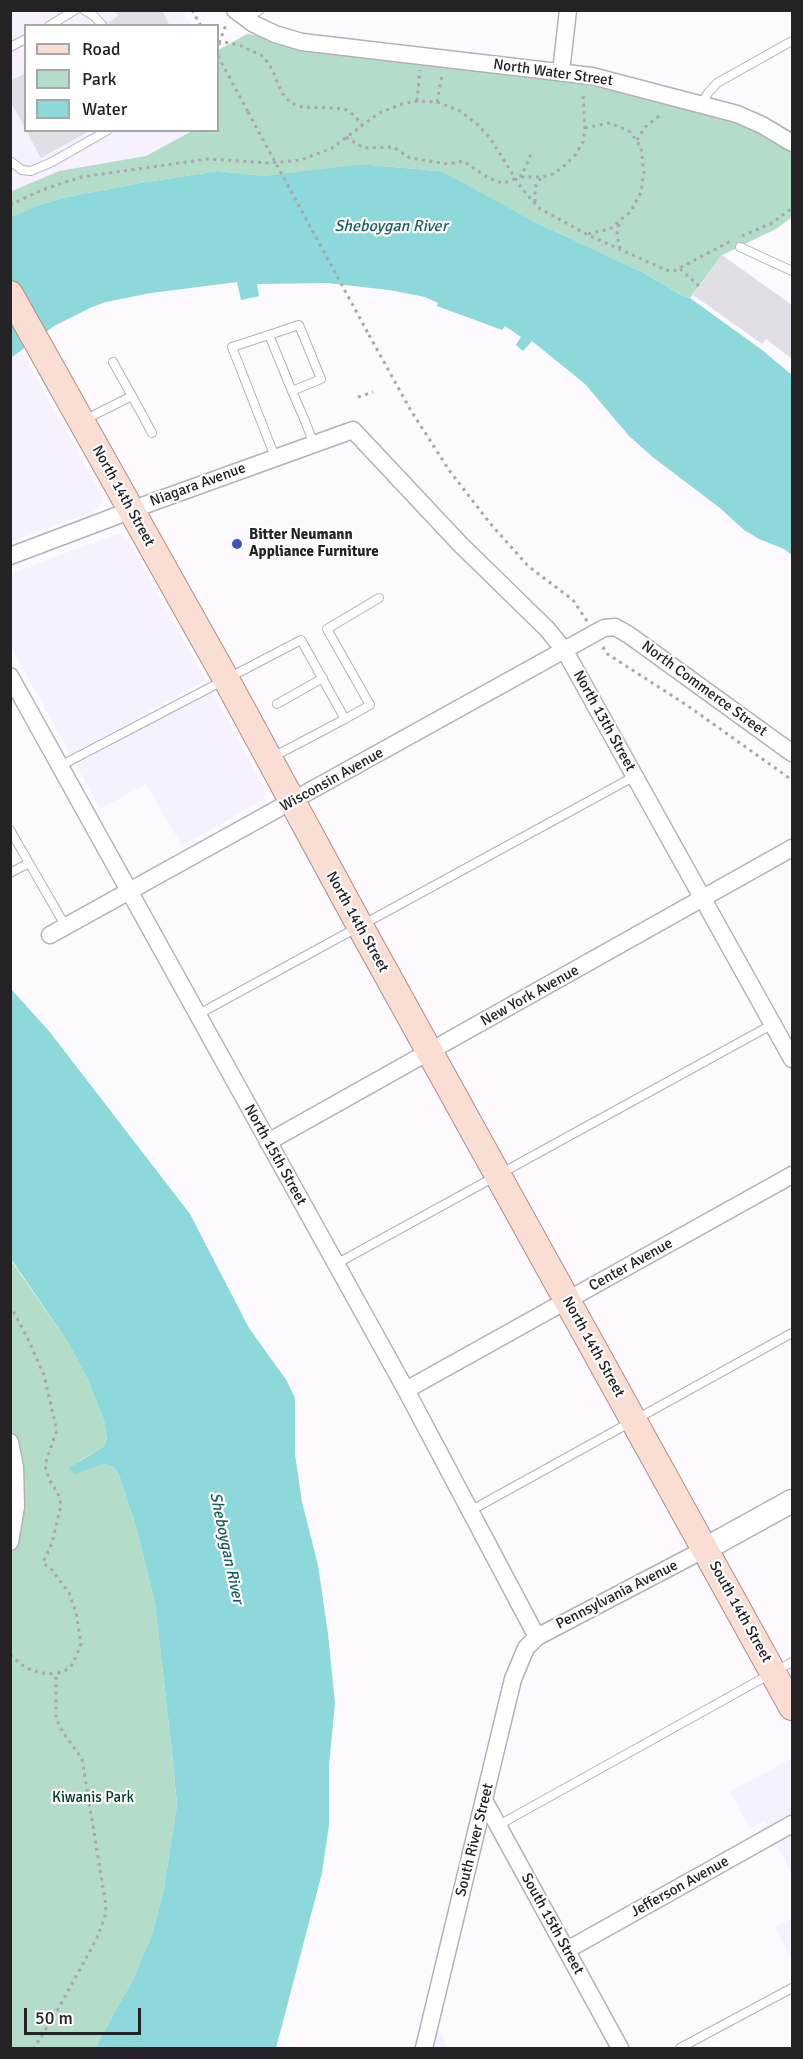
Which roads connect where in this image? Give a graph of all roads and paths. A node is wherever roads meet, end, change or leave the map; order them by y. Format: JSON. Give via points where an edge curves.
{"nodes":[{"id":1,"x":75,"y":10,"type":"edge"},
{"id":2,"x":84,"y":10,"type":"edge"},
{"id":3,"x":192,"y":10,"type":"edge"},
{"id":4,"x":568,"y":10,"type":"edge"},
{"id":5,"x":244,"y":13,"type":"edge"},
{"id":6,"x":52,"y":24,"type":"edge"},
{"id":7,"x":101,"y":24,"type":"edge"},
{"id":8,"x":200,"y":24,"type":"edge"},
{"id":9,"x":24,"y":40,"type":"edge"},
{"id":10,"x":219,"y":40,"type":"edge"},
{"id":11,"x":792,"y":41,"type":"edge"},
{"id":12,"x":219,"y":43,"type":"edge"},
{"id":13,"x":10,"y":47,"type":"edge"},
{"id":14,"x":421,"y":56,"type":"junction"},
{"id":15,"x":219,"y":58,"type":"edge"},
{"id":16,"x":445,"y":58,"type":"junction"},
{"id":17,"x":561,"y":72,"type":"junction"},
{"id":18,"x":583,"y":96,"type":"dead end"},
{"id":19,"x":417,"y":102,"type":"junction"},
{"id":20,"x":437,"y":102,"type":"junction"},
{"id":21,"x":701,"y":105,"type":"junction"},
{"id":22,"x":659,"y":116,"type":"dead end"},
{"id":23,"x":362,"y":125,"type":"junction"},
{"id":24,"x":585,"y":128,"type":"junction"},
{"id":25,"x":104,"y":132,"type":"edge"},
{"id":26,"x":346,"y":138,"type":"junction"},
{"id":27,"x":637,"y":140,"type":"junction"},
{"id":28,"x":792,"y":143,"type":"edge"},
{"id":29,"x":531,"y":154,"type":"dead end"},
{"id":30,"x":10,"y":160,"type":"edge"},
{"id":31,"x":542,"y":177,"type":"junction"},
{"id":32,"x":517,"y":178,"type":"junction"},
{"id":33,"x":535,"y":204,"type":"junction"},
{"id":34,"x":10,"y":205,"type":"edge"},
{"id":35,"x":792,"y":208,"type":"edge"},
{"id":36,"x":622,"y":220,"type":"junction"},
{"id":37,"x":586,"y":234,"type":"junction"},
{"id":38,"x":740,"y":237,"type":"dead end"},
{"id":39,"x":732,"y":241,"type":"dead end"},
{"id":40,"x":740,"y":247,"type":"dead end"},
{"id":41,"x":620,"y":249,"type":"junction"},
{"id":42,"x":680,"y":269,"type":"junction"},
{"id":43,"x":792,"y":271,"type":"edge"},
{"id":44,"x":699,"y":286,"type":"dead end"},
{"id":45,"x":10,"y":294,"type":"edge"},
{"id":46,"x":269,"y":335,"type":"junction"},
{"id":47,"x":113,"y":362,"type":"dead end"},
{"id":48,"x":292,"y":391,"type":"junction"},
{"id":49,"x":372,"y":392,"type":"dead end"},
{"id":50,"x":132,"y":396,"type":"junction"},
{"id":51,"x":358,"y":397,"type":"dead end"},
{"id":52,"x":81,"y":422,"type":"junction"},
{"id":53,"x":353,"y":430,"type":"joint"},
{"id":54,"x":152,"y":433,"type":"dead end"},
{"id":55,"x":314,"y":444,"type":"junction"},
{"id":56,"x":275,"y":457,"type":"junction"},
{"id":57,"x":131,"y":511,"type":"junction"},
{"id":58,"x":10,"y":556,"type":"edge"},
{"id":59,"x":379,"y":598,"type":"dead end"},
{"id":60,"x":615,"y":627,"type":"joint"},
{"id":61,"x":595,"y":633,"type":"junction"},
{"id":62,"x":565,"y":651,"type":"junction"},
{"id":63,"x":10,"y":676,"type":"edge"},
{"id":64,"x":323,"y":678,"type":"junction"},
{"id":65,"x":226,"y":680,"type":"junction"},
{"id":66,"x":277,"y":704,"type":"dead end"},
{"id":67,"x":345,"y":719,"type":"junction"},
{"id":68,"x":792,"y":753,"type":"edge"},
{"id":69,"x":268,"y":760,"type":"junction"},
{"id":70,"x":60,"y":766,"type":"junction"},
{"id":71,"x":634,"y":776,"type":"junction"},
{"id":72,"x":792,"y":780,"type":"edge"},
{"id":73,"x":291,"y":802,"type":"junction"},
{"id":74,"x":10,"y":830,"type":"edge"},
{"id":75,"x":792,"y":848,"type":"edge"},
{"id":76,"x":29,"y":863,"type":"junction"},
{"id":77,"x":10,"y":873,"type":"edge"},
{"id":78,"x":129,"y":891,"type":"junction"},
{"id":79,"x":703,"y":899,"type":"junction"},
{"id":80,"x":360,"y":926,"type":"junction"},
{"id":81,"x":66,"y":927,"type":"junction"},
{"id":82,"x":50,"y":935,"type":"dead end"},
{"id":83,"x":197,"y":1015,"type":"junction"},
{"id":84,"x":773,"y":1024,"type":"junction"},
{"id":85,"x":430,"y":1052,"type":"junction"},
{"id":86,"x":792,"y":1059,"type":"edge"},
{"id":87,"x":268,"y":1142,"type":"junction"},
{"id":88,"x":499,"y":1175,"type":"junction"},
{"id":89,"x":792,"y":1175,"type":"edge"},
{"id":90,"x":336,"y":1264,"type":"junction"},
{"id":91,"x":568,"y":1300,"type":"junction"},
{"id":92,"x":10,"y":1305,"type":"edge"},
{"id":93,"x":792,"y":1333,"type":"edge"},
{"id":94,"x":406,"y":1390,"type":"junction"},
{"id":95,"x":634,"y":1420,"type":"junction"},
{"id":96,"x":10,"y":1443,"type":"edge"},
{"id":97,"x":792,"y":1501,"type":"edge"},
{"id":98,"x":470,"y":1511,"type":"junction"},
{"id":99,"x":10,"y":1542,"type":"edge"},
{"id":100,"x":705,"y":1549,"type":"junction"},
{"id":101,"x":537,"y":1636,"type":"junction"},
{"id":102,"x":10,"y":1655,"type":"edge"},
{"id":103,"x":783,"y":1667,"type":"edge"},
{"id":104,"x":56,"y":1674,"type":"junction"},
{"id":105,"x":792,"y":1707,"type":"edge"},
{"id":106,"x":484,"y":1800,"type":"junction"},
{"id":107,"x":792,"y":1824,"type":"edge"},
{"id":108,"x":497,"y":1826,"type":"junction"},
{"id":109,"x":567,"y":1950,"type":"junction"},
{"id":110,"x":792,"y":1988,"type":"edge"},
{"id":111,"x":34,"y":2049,"type":"edge"},
{"id":112,"x":424,"y":2049,"type":"edge"},
{"id":113,"x":620,"y":2049,"type":"edge"},
{"id":114,"x":680,"y":2049,"type":"edge"}],
"edges":[{"from":1,"to":6,"type":"lane"},
{"from":2,"to":7,"type":"lane"},
{"from":3,"to":8,"type":"path"},
{"from":4,"to":17,"type":"street"},
{"from":5,"to":10,"type":"path","via":[[224,26]]},
{"from":5,"to":14,"type":"street","name":"North Water Street","via":[[275,34],[302,42]]},
{"from":9,"to":13,"type":"lane"},
{"from":11,"to":21,"type":"lane","via":[[717,83]]},
{"from":12,"to":23,"type":"path","via":[[239,45],[263,56],[291,103],[347,111]]},
{"from":14,"to":16,"type":"street","name":"North Water Street"},
{"from":14,"to":19,"type":"path"},
{"from":15,"to":61,"type":"path","bridge":true,"via":[[410,410],[449,470],[528,566],[573,600]]},
{"from":16,"to":17,"type":"street","name":"North Water Street"},
{"from":16,"to":20,"type":"path"},
{"from":17,"to":21,"type":"street","name":"North Water Street","via":[[592,76]]},
{"from":18,"to":24,"type":"path"},
{"from":19,"to":20,"type":"path"},
{"from":19,"to":23,"type":"path","via":[[379,113]]},
{"from":20,"to":32,"type":"path","via":[[460,111],[478,125]]},
{"from":21,"to":28,"type":"street","name":"North Water Street","via":[[754,121]]},
{"from":22,"to":27,"type":"path"},
{"from":23,"to":26,"type":"path"},
{"from":24,"to":27,"type":"path","via":[[611,124],[627,130]]},
{"from":24,"to":31,"type":"path","via":[[576,154],[558,171]]},
{"from":25,"to":30,"type":"lane","via":[[31,171],[22,170]]},
{"from":26,"to":32,"type":"path","via":[[364,148],[393,147],[410,158],[448,164],[463,161],[499,182]]},
{"from":26,"to":34,"type":"path","via":[[301,160],[269,163],[208,159],[81,177]]},
{"from":27,"to":36,"type":"path","via":[[643,157],[643,186],[637,202]]},
{"from":29,"to":32,"type":"path","via":[[524,173]]},
{"from":31,"to":32,"type":"path"},
{"from":31,"to":33,"type":"path","via":[[534,190]]},
{"from":32,"to":33,"type":"path"},
{"from":33,"to":37,"type":"path"},
{"from":35,"to":38,"type":"path","via":[[772,223]]},
{"from":36,"to":37,"type":"path","via":[[605,231]]},
{"from":36,"to":41,"type":"path","via":[[616,234]]},
{"from":37,"to":41,"type":"path"},
{"from":39,"to":42,"type":"path"},
{"from":40,"to":43,"type":"lane"},
{"from":41,"to":42,"type":"path","via":[[666,270]]},
{"from":42,"to":44,"type":"path"},
{"from":45,"to":52,"type":"main road","name":"North 14th Street"},
{"from":46,"to":48,"type":"lane"},
{"from":46,"to":48,"type":"lane","via":[[299,326],[308,347],[321,379]]},
{"from":46,"to":56,"type":"lane","via":[[232,347]]},
{"from":47,"to":50,"type":"lane"},
{"from":48,"to":55,"type":"lane"},
{"from":49,"to":51,"type":"path"},
{"from":50,"to":52,"type":"lane"},
{"from":50,"to":54,"type":"lane"},
{"from":52,"to":57,"type":"main road","name":"North 14th Street"},
{"from":53,"to":55,"type":"street","name":"Niagara Avenue"},
{"from":53,"to":62,"type":"street","name":"North 13th Street"},
{"from":55,"to":56,"type":"street","name":"Niagara Avenue"},
{"from":56,"to":57,"type":"street","name":"Niagara Avenue"},
{"from":57,"to":58,"type":"street","name":"Niagara Avenue"},
{"from":57,"to":65,"type":"main road","name":"North 14th Street"},
{"from":59,"to":67,"type":"lane","via":[[327,629],[370,705]]},
{"from":60,"to":61,"type":"street","name":"Wisconsin Avenue"},
{"from":60,"to":68,"type":"street","name":"North Commerce Street"},
{"from":61,"to":62,"type":"street","name":"Wisconsin Avenue"},
{"from":61,"to":72,"type":"path","via":[[606,653]]},
{"from":62,"to":71,"type":"street","name":"North 13th Street"},
{"from":62,"to":73,"type":"street","name":"Wisconsin Avenue"},
{"from":63,"to":70,"type":"street","name":"North 15th Street"},
{"from":64,"to":65,"type":"lane","via":[[301,640]]},
{"from":64,"to":66,"type":"lane"},
{"from":64,"to":67,"type":"lane"},
{"from":65,"to":69,"type":"main road","name":"North 14th Street"},
{"from":65,"to":70,"type":"lane"},
{"from":67,"to":69,"type":"lane"},
{"from":69,"to":73,"type":"main road","name":"North 14th Street"},
{"from":70,"to":78,"type":"street","name":"North 15th Street"},
{"from":71,"to":79,"type":"street","name":"North 13th Street"},
{"from":71,"to":80,"type":"lane"},
{"from":73,"to":78,"type":"street","name":"Wisconsin Avenue"},
{"from":73,"to":80,"type":"main road","name":"North 14th Street"},
{"from":74,"to":76,"type":"lane"},
{"from":75,"to":79,"type":"street","name":"New York Avenue"},
{"from":76,"to":77,"type":"lane"},
{"from":76,"to":81,"type":"lane"},
{"from":78,"to":81,"type":"street","name":"Wisconsin Avenue"},
{"from":78,"to":83,"type":"street","name":"North 15th Street"},
{"from":79,"to":84,"type":"street","name":"North 13th Street"},
{"from":79,"to":85,"type":"street","name":"New York Avenue"},
{"from":80,"to":83,"type":"lane"},
{"from":80,"to":85,"type":"main road","name":"North 14th Street"},
{"from":81,"to":82,"type":"street","name":"Wisconsin Avenue"},
{"from":83,"to":87,"type":"street","name":"North 15th Street"},
{"from":84,"to":86,"type":"street","name":"North 13th Street"},
{"from":84,"to":88,"type":"lane"},
{"from":85,"to":87,"type":"street","name":"New York Avenue"},
{"from":85,"to":88,"type":"main road","name":"North 14th Street"},
{"from":87,"to":90,"type":"street","name":"North 15th Street"},
{"from":88,"to":90,"type":"lane"},
{"from":88,"to":91,"type":"main road","name":"North 14th Street"},
{"from":89,"to":91,"type":"street","name":"Center Avenue"},
{"from":90,"to":94,"type":"street","name":"North 15th Street"},
{"from":91,"to":94,"type":"street","name":"Center Avenue"},
{"from":91,"to":95,"type":"main road","name":"North 14th Street"},
{"from":92,"to":104,"type":"path","via":[[44,1375],[56,1427],[45,1465],[61,1505],[43,1563],[69,1593],[81,1644],[73,1664]]},
{"from":93,"to":95,"type":"lane"},
{"from":94,"to":98,"type":"street","name":"North 15th Street"},
{"from":95,"to":98,"type":"lane"},
{"from":95,"to":100,"type":"main road","name":"North 14th Street"},
{"from":96,"to":99,"type":"street","via":[[16,1507]]},
{"from":97,"to":100,"type":"street","name":"Pennsylvania Avenue"},
{"from":98,"to":101,"type":"street","name":"North 15th Street"},
{"from":100,"to":101,"type":"street","name":"Pennsylvania Avenue"},
{"from":100,"to":103,"type":"main road","name":"South 14th Street"},
{"from":101,"to":106,"type":"street","name":"South River Street","via":[[526,1648],[513,1679]]},
{"from":102,"to":104,"type":"path","via":[[26,1668]]},
{"from":103,"to":105,"type":"main road","name":"South 14th Street"},
{"from":103,"to":108,"type":"lane"},
{"from":104,"to":111,"type":"path","via":[[56,1718],[82,1759],[106,1906],[97,1938]]},
{"from":106,"to":108,"type":"street","name":"South 15th Street"},
{"from":106,"to":112,"type":"street","name":"South River Street"},
{"from":107,"to":109,"type":"street","name":"Jefferson Avenue"},
{"from":108,"to":109,"type":"street","name":"South 15th Street"},
{"from":109,"to":113,"type":"street","name":"South 15th Street"},
{"from":110,"to":114,"type":"lane"}]}
